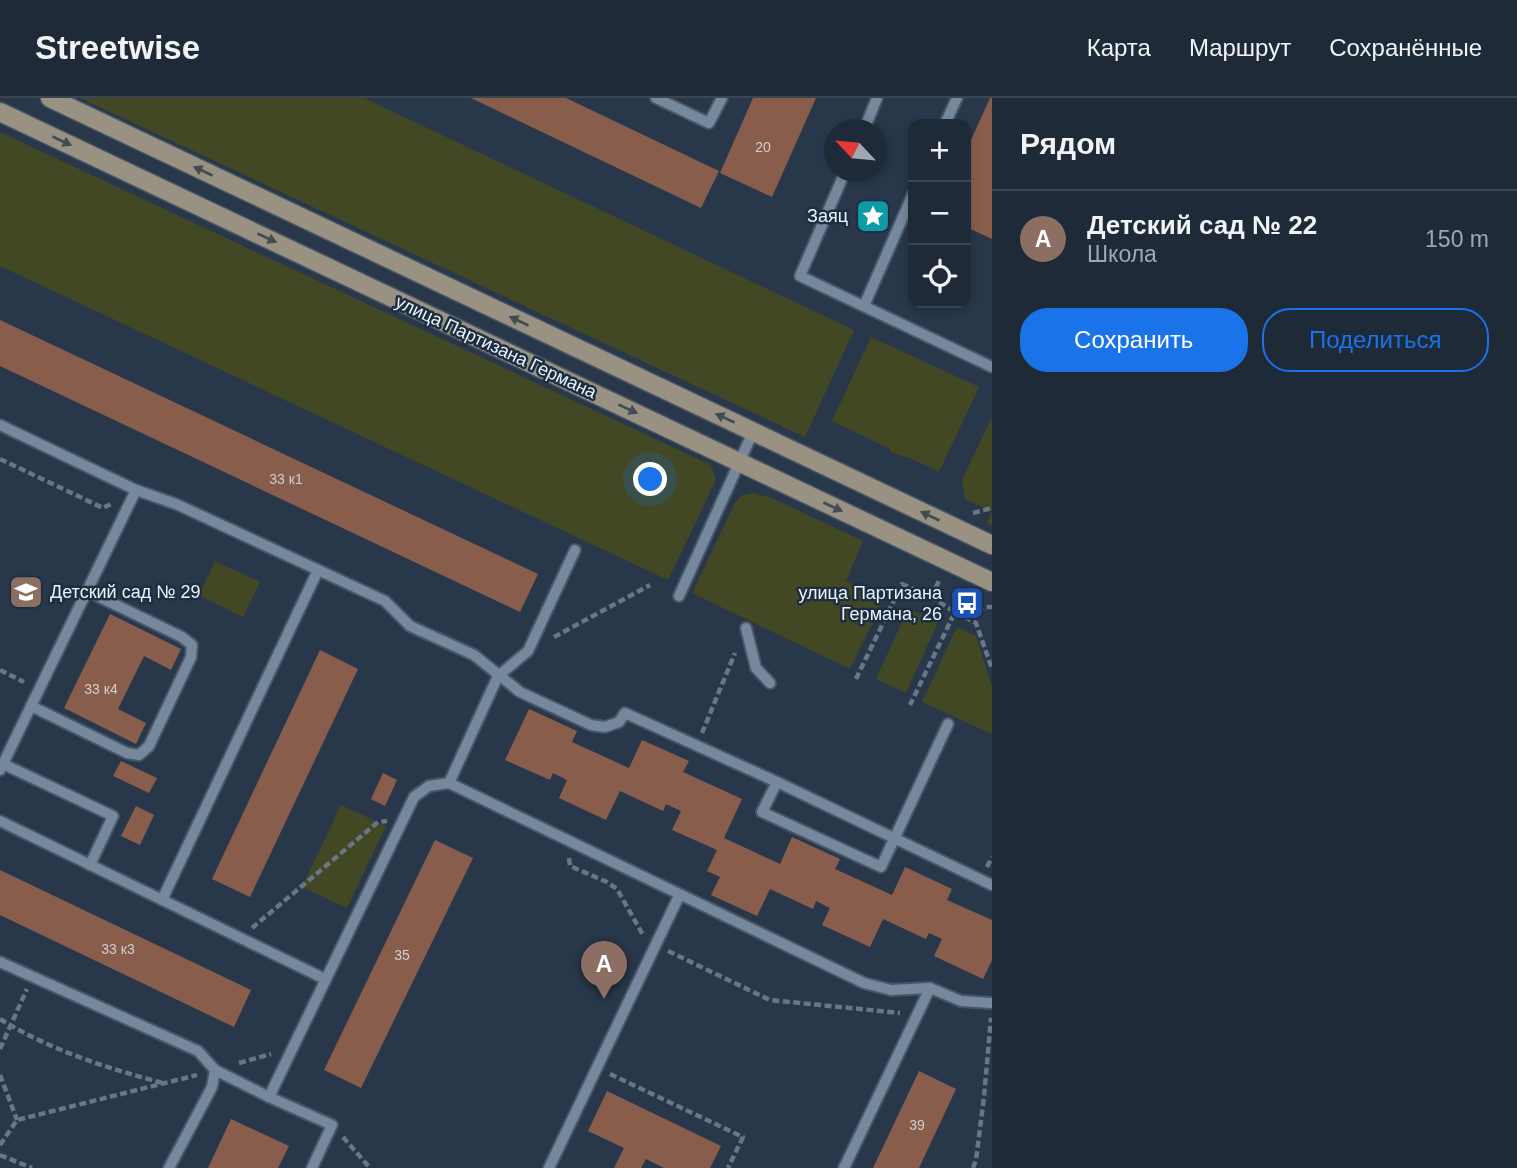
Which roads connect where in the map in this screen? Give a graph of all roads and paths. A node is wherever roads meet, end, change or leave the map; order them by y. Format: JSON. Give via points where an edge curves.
{"nodes":[{"id":1,"x":50,"y":98,"type":"edge"},
{"id":2,"x":656,"y":98,"type":"edge"},
{"id":3,"x":722,"y":98,"type":"edge"},
{"id":4,"x":877,"y":98,"type":"edge"},
{"id":5,"x":957,"y":98,"type":"edge"},
{"id":6,"x":0,"y":111,"type":"edge"},
{"id":7,"x":868,"y":119,"type":"edge"},
{"id":8,"x":947,"y":119,"type":"edge"},
{"id":9,"x":841,"y":182,"type":"edge"},
{"id":10,"x":908,"y":205,"type":"edge"},
{"id":11,"x":864,"y":306,"type":"junction"},
{"id":12,"x":992,"y":367,"type":"edge"},
{"id":13,"x":0,"y":425,"type":"edge"},
{"id":14,"x":753,"y":432,"type":"junction"},
{"id":15,"x":0,"y":459,"type":"edge"},
{"id":16,"x":739,"y":463,"type":"junction"},
{"id":17,"x":136,"y":490,"type":"junction"},
{"id":18,"x":992,"y":508,"type":"edge"},
{"id":19,"x":972,"y":513,"type":"dead end"},
{"id":20,"x":992,"y":545,"type":"edge"},
{"id":21,"x":575,"y":550,"type":"dead end"},
{"id":22,"x":318,"y":570,"type":"junction"},
{"id":23,"x":941,"y":576,"type":"dead end"},
{"id":24,"x":992,"y":582,"type":"edge"},
{"id":25,"x":650,"y":585,"type":"dead end"},
{"id":26,"x":87,"y":591,"type":"junction"},
{"id":27,"x":679,"y":596,"type":"dead end"},
{"id":28,"x":931,"y":597,"type":"junction"},
{"id":29,"x":992,"y":607,"type":"edge"},
{"id":30,"x":955,"y":612,"type":"junction"},
{"id":31,"x":968,"y":618,"type":"junction"},
{"id":32,"x":746,"y":628,"type":"joint"},
{"id":33,"x":528,"y":651,"type":"junction"},
{"id":34,"x":992,"y":669,"type":"edge"},
{"id":35,"x":0,"y":670,"type":"edge"},
{"id":36,"x":11,"y":676,"type":"dead end"},
{"id":37,"x":498,"y":676,"type":"junction"},
{"id":38,"x":856,"y":680,"type":"dead end"},
{"id":39,"x":770,"y":683,"type":"dead end"},
{"id":40,"x":909,"y":705,"type":"dead end"},
{"id":41,"x":30,"y":706,"type":"junction"},
{"id":42,"x":948,"y":724,"type":"dead end"},
{"id":43,"x":697,"y":746,"type":"junction"},
{"id":44,"x":1,"y":767,"type":"edge"},
{"id":45,"x":776,"y":782,"type":"junction"},
{"id":46,"x":449,"y":783,"type":"junction"},
{"id":47,"x":397,"y":820,"type":"dead end"},
{"id":48,"x":0,"y":821,"type":"edge"},
{"id":49,"x":894,"y":839,"type":"junction"},
{"id":50,"x":574,"y":844,"type":"junction"},
{"id":51,"x":90,"y":865,"type":"junction"},
{"id":52,"x":992,"y":886,"type":"edge"},
{"id":53,"x":679,"y":896,"type":"junction"},
{"id":54,"x":162,"y":900,"type":"junction"},
{"id":55,"x":243,"y":936,"type":"dead end"},
{"id":56,"x":656,"y":944,"type":"junction"},
{"id":57,"x":0,"y":962,"type":"edge"},
{"id":58,"x":325,"y":979,"type":"junction"},
{"id":59,"x":31,"y":982,"type":"dead end"},
{"id":60,"x":930,"y":988,"type":"junction"},
{"id":61,"x":992,"y":1003,"type":"edge"},
{"id":62,"x":918,"y":1015,"type":"junction"},
{"id":63,"x":0,"y":1019,"type":"edge"},
{"id":64,"x":11,"y":1026,"type":"junction"},
{"id":65,"x":292,"y":1048,"type":"junction"},
{"id":66,"x":0,"y":1049,"type":"edge"},
{"id":67,"x":597,"y":1067,"type":"junction"},
{"id":68,"x":215,"y":1070,"type":"junction"},
{"id":69,"x":0,"y":1075,"type":"edge"},
{"id":70,"x":164,"y":1083,"type":"junction"},
{"id":71,"x":269,"y":1097,"type":"junction"},
{"id":72,"x":17,"y":1121,"type":"junction"},
{"id":73,"x":332,"y":1125,"type":"junction"},
{"id":74,"x":0,"y":1145,"type":"edge"},
{"id":75,"x":0,"y":1155,"type":"edge"},
{"id":76,"x":32,"y":1168,"type":"edge"},
{"id":77,"x":169,"y":1168,"type":"edge"},
{"id":78,"x":312,"y":1168,"type":"edge"},
{"id":79,"x":370,"y":1168,"type":"edge"},
{"id":80,"x":549,"y":1168,"type":"edge"},
{"id":81,"x":729,"y":1168,"type":"edge"},
{"id":82,"x":844,"y":1168,"type":"edge"},
{"id":83,"x":973,"y":1168,"type":"edge"}],
"edges":[{"from":14,"to":1,"type":"main road","name":"улица Партизана Германа","one_way":true},
{"from":2,"to":3,"type":"lane","via":[[709,124]]},
{"from":4,"to":7,"type":"lane"},
{"from":5,"to":8,"type":"lane"},
{"from":6,"to":16,"type":"main road","name":"улица Партизана Германа","one_way":true},
{"from":9,"to":11,"type":"lane","via":[[800,276]]},
{"from":10,"to":11,"type":"lane"},
{"from":11,"to":12,"type":"lane"},
{"from":13,"to":17,"type":"lane"},
{"from":14,"to":16,"type":"lane"},
{"from":20,"to":14,"type":"main road","name":"улица Партизана Германа","one_way":true},
{"from":15,"to":17,"type":"path","via":[[103,508]]},
{"from":16,"to":24,"type":"main road","name":"улица Партизана Германа","one_way":true},
{"from":16,"to":27,"type":"lane"},
{"from":17,"to":22,"type":"lane"},
{"from":17,"to":26,"type":"lane"},
{"from":18,"to":19,"type":"path"},
{"from":21,"to":33,"type":"lane"},
{"from":22,"to":37,"type":"lane","via":[[385,601],[410,626],[474,655]]},
{"from":22,"to":54,"type":"lane"},
{"from":23,"to":28,"type":"path"},
{"from":25,"to":33,"type":"path"},
{"from":26,"to":41,"type":"lane"},
{"from":26,"to":41,"type":"lane","via":[[192,645],[191,657],[149,746],[139,755],[127,753]]},
{"from":28,"to":30,"type":"path"},
{"from":28,"to":38,"type":"path","via":[[902,584]]},
{"from":29,"to":31,"type":"path"},
{"from":30,"to":31,"type":"path"},
{"from":30,"to":40,"type":"path"},
{"from":31,"to":34,"type":"path","via":[[976,623]]},
{"from":32,"to":39,"type":"lane","via":[[756,668]]},
{"from":32,"to":43,"type":"path"},
{"from":33,"to":37,"type":"lane"},
{"from":35,"to":36,"type":"path"},
{"from":37,"to":43,"type":"lane","via":[[520,692],[591,725],[605,727],[619,722],[625,713]]},
{"from":37,"to":46,"type":"lane"},
{"from":41,"to":44,"type":"lane"},
{"from":42,"to":49,"type":"lane"},
{"from":43,"to":45,"type":"lane"},
{"from":44,"to":51,"type":"lane","via":[[113,816]]},
{"from":45,"to":49,"type":"lane"},
{"from":45,"to":49,"type":"lane","via":[[762,812],[881,867]]},
{"from":46,"to":50,"type":"lane"},
{"from":46,"to":58,"type":"lane","via":[[429,786],[415,797]]},
{"from":47,"to":55,"type":"path","via":[[378,822]]},
{"from":48,"to":51,"type":"lane"},
{"from":49,"to":52,"type":"lane"},
{"from":50,"to":53,"type":"lane"},
{"from":50,"to":56,"type":"path","via":[[570,866],[617,889],[646,938]]},
{"from":51,"to":54,"type":"lane"},
{"from":53,"to":56,"type":"lane"},
{"from":53,"to":60,"type":"lane","via":[[864,984],[891,990]]},
{"from":54,"to":58,"type":"lane"},
{"from":56,"to":62,"type":"path","via":[[770,1000]]},
{"from":56,"to":67,"type":"lane"},
{"from":57,"to":68,"type":"lane","via":[[198,1051]]},
{"from":58,"to":65,"type":"lane"},
{"from":59,"to":64,"type":"path"},
{"from":60,"to":61,"type":"lane","via":[[961,1001]]},
{"from":60,"to":62,"type":"lane"},
{"from":61,"to":83,"type":"path"},
{"from":62,"to":82,"type":"lane"},
{"from":63,"to":64,"type":"path"},
{"from":64,"to":66,"type":"path"},
{"from":64,"to":70,"type":"path","via":[[70,1054]]},
{"from":65,"to":68,"type":"path"},
{"from":65,"to":71,"type":"lane"},
{"from":67,"to":80,"type":"lane"},
{"from":67,"to":81,"type":"path","via":[[743,1137]]},
{"from":68,"to":70,"type":"path"},
{"from":68,"to":71,"type":"lane"},
{"from":68,"to":77,"type":"lane","via":[[212,1087]]},
{"from":69,"to":72,"type":"path"},
{"from":70,"to":72,"type":"path"},
{"from":71,"to":73,"type":"lane"},
{"from":72,"to":74,"type":"path"},
{"from":73,"to":78,"type":"lane"},
{"from":73,"to":79,"type":"path"},
{"from":75,"to":76,"type":"path"}]}
